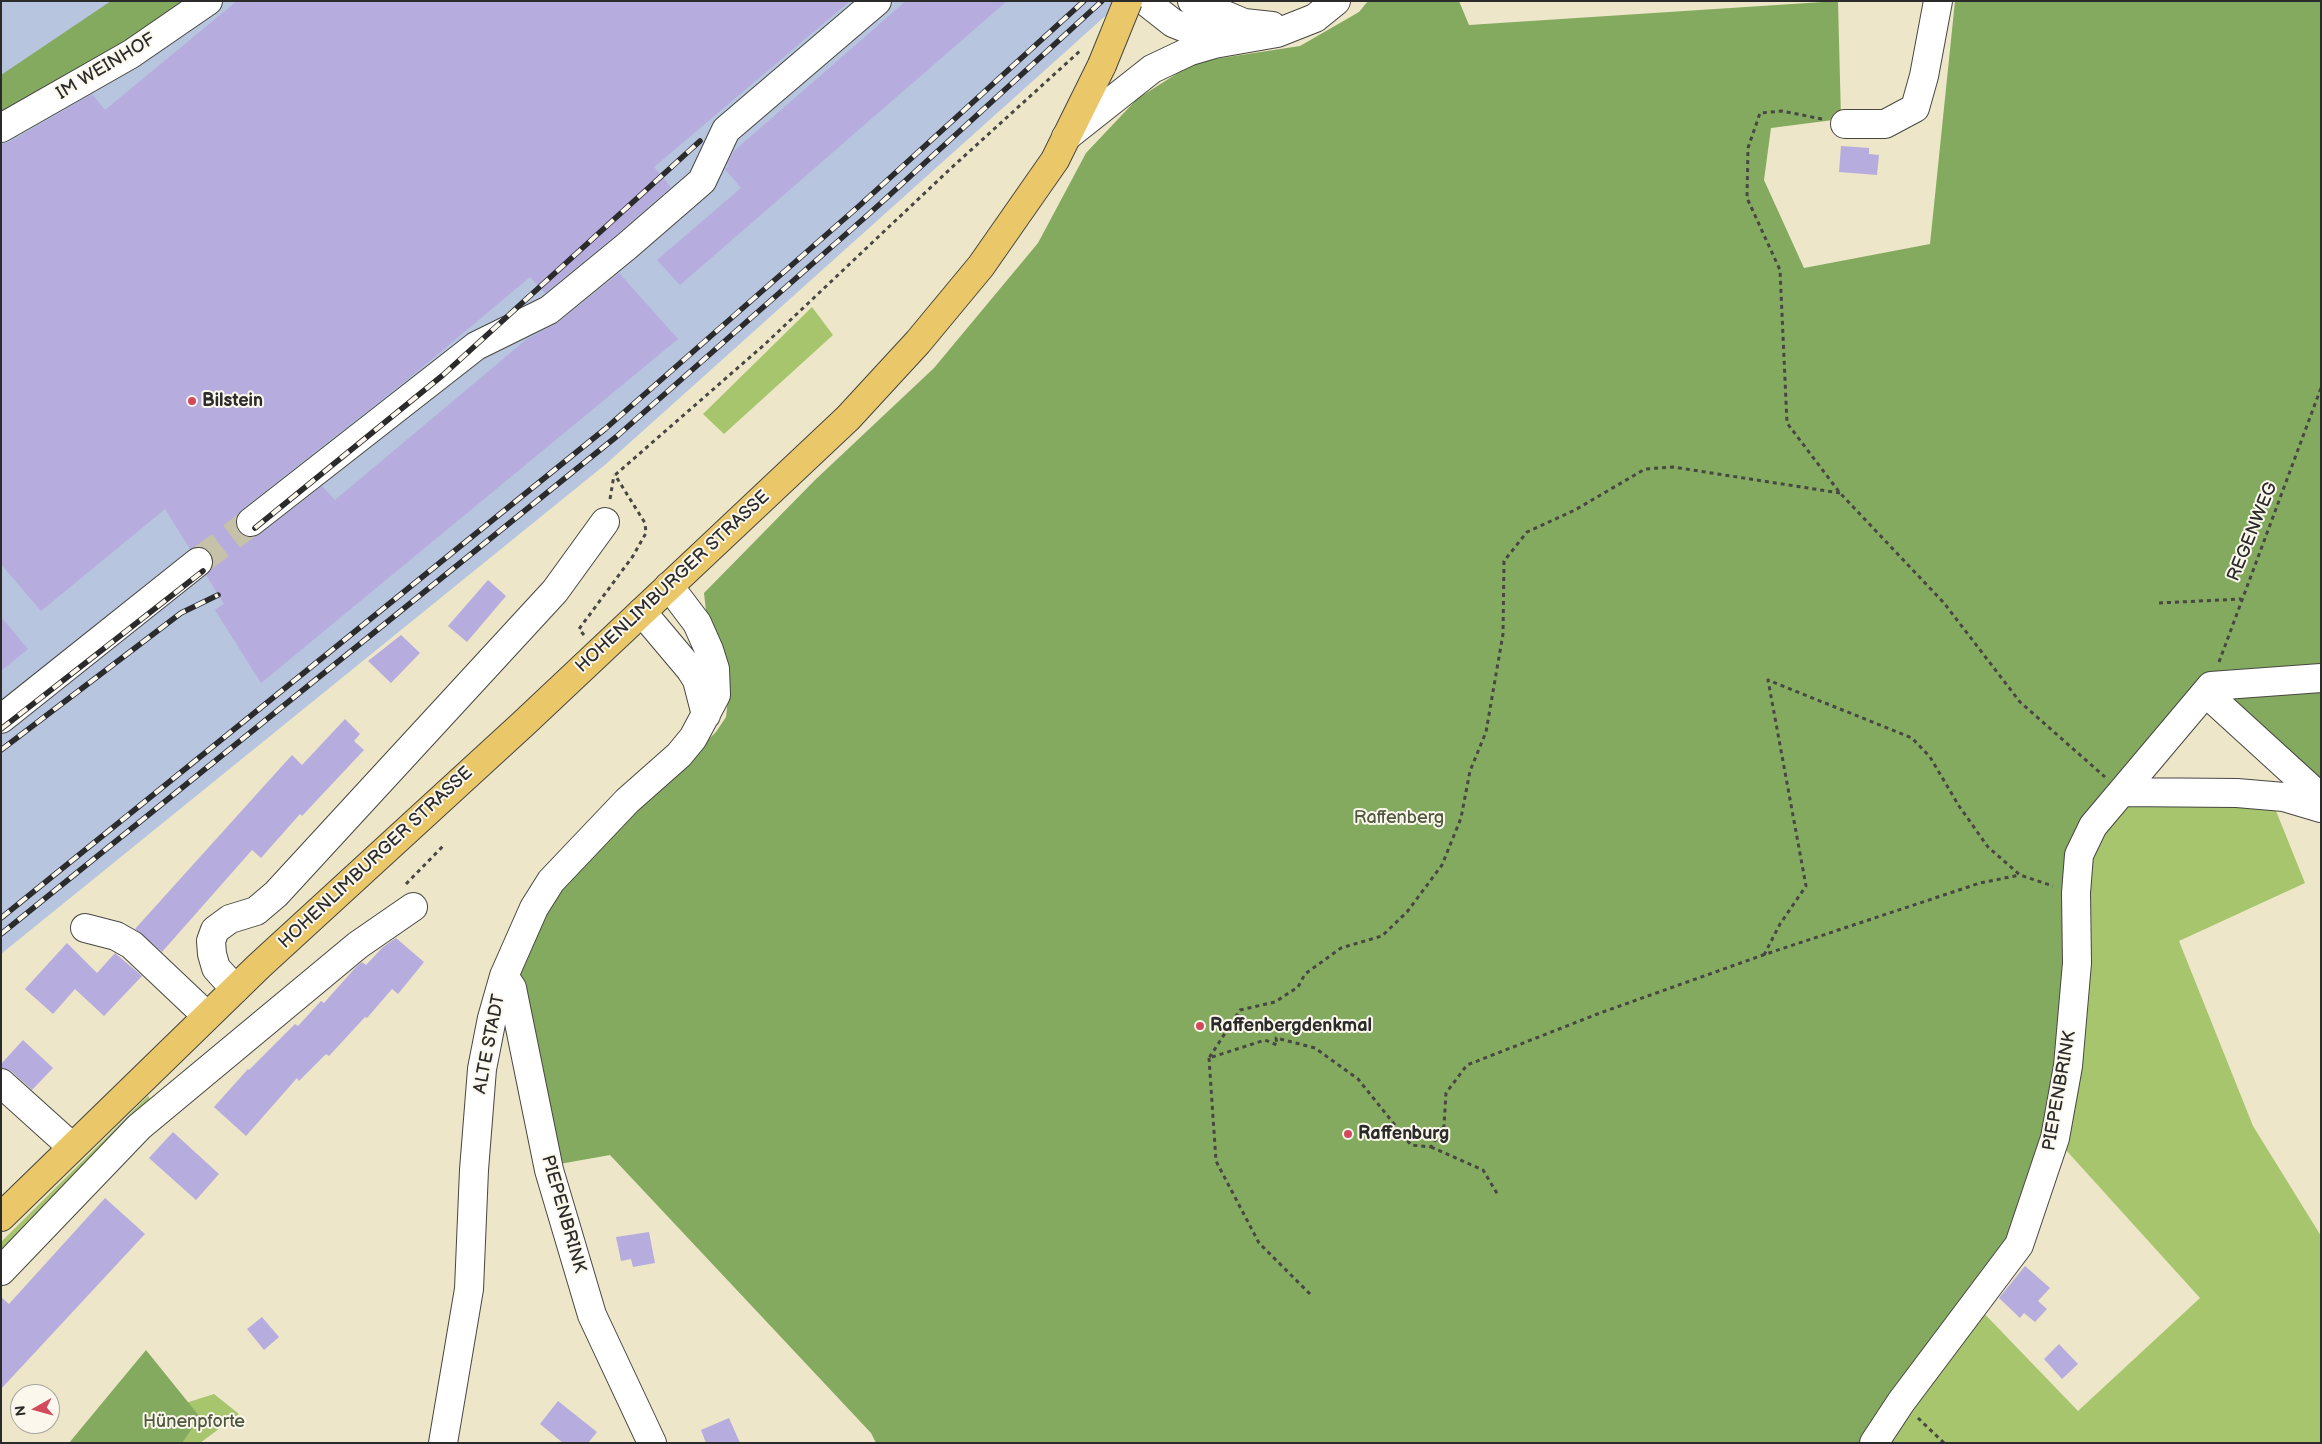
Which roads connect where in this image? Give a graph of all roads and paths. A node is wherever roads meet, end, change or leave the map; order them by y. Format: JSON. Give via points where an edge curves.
{"nodes":[{"id":1,"x":208,"y":1,"type":"edge"},
{"id":2,"x":877,"y":1,"type":"edge"},
{"id":3,"x":1128,"y":1,"type":"edge"},
{"id":4,"x":1192,"y":1,"type":"edge"},
{"id":5,"x":1336,"y":1,"type":"edge"},
{"id":6,"x":1938,"y":1,"type":"edge"},
{"id":7,"x":1151,"y":6,"type":"edge"},
{"id":8,"x":1215,"y":8,"type":"edge"},
{"id":9,"x":1291,"y":27,"type":"junction"},
{"id":10,"x":1237,"y":40,"type":"junction"},
{"id":11,"x":1072,"y":58,"type":"dead end"},
{"id":12,"x":1845,"y":124,"type":"joint"},
{"id":13,"x":1,"y":128,"type":"edge"},
{"id":14,"x":1066,"y":137,"type":"junction"},
{"id":15,"x":2321,"y":388,"type":"edge"},
{"id":16,"x":1840,"y":493,"type":"junction"},
{"id":17,"x":251,"y":522,"type":"tunnel mouth"},
{"id":18,"x":605,"y":522,"type":"dead end"},
{"id":19,"x":198,"y":562,"type":"tunnel mouth"},
{"id":20,"x":668,"y":586,"type":"junction"},
{"id":21,"x":2241,"y":599,"type":"junction"},
{"id":22,"x":2159,"y":603,"type":"dead end"},
{"id":23,"x":642,"y":612,"type":"junction"},
{"id":24,"x":598,"y":652,"type":"junction"},
{"id":25,"x":2321,"y":678,"type":"edge"},
{"id":26,"x":2209,"y":689,"type":"junction"},
{"id":27,"x":706,"y":716,"type":"junction"},
{"id":28,"x":1,"y":719,"type":"edge"},
{"id":29,"x":2122,"y":792,"type":"junction"},
{"id":30,"x":2321,"y":798,"type":"edge"},
{"id":31,"x":2321,"y":808,"type":"edge"},
{"id":32,"x":444,"y":845,"type":"dead end"},
{"id":33,"x":2020,"y":875,"type":"junction"},
{"id":34,"x":2076,"y":893,"type":"junction"},
{"id":35,"x":413,"y":908,"type":"joint"},
{"id":36,"x":85,"y":928,"type":"dead end"},
{"id":37,"x":1763,"y":955,"type":"junction"},
{"id":38,"x":504,"y":976,"type":"junction"},
{"id":39,"x":235,"y":989,"type":"junction"},
{"id":40,"x":207,"y":1016,"type":"junction"},
{"id":41,"x":1209,"y":1058,"type":"junction"},
{"id":42,"x":1,"y":1083,"type":"edge"},
{"id":43,"x":72,"y":1146,"type":"junction"},
{"id":44,"x":1431,"y":1147,"type":"junction"},
{"id":45,"x":1498,"y":1195,"type":"dead end"},
{"id":46,"x":1,"y":1217,"type":"edge"},
{"id":47,"x":1,"y":1271,"type":"edge"},
{"id":48,"x":1310,"y":1294,"type":"dead end"},
{"id":49,"x":1901,"y":1402,"type":"junction"},
{"id":50,"x":443,"y":1443,"type":"edge"},
{"id":51,"x":652,"y":1443,"type":"edge"},
{"id":52,"x":1874,"y":1443,"type":"edge"},
{"id":53,"x":1944,"y":1443,"type":"edge"}],
"edges":[{"from":1,"to":13,"type":"street","name":"IM WEINHOF","via":[[131,54]]},
{"from":2,"to":17,"type":"street","via":[[726,130],[702,181],[627,246],[549,310],[476,346]]},
{"from":3,"to":14,"type":"main road","name":"HOHENLIMBURGER STRASSE","bridge":true,"via":[[1102,65]]},
{"from":4,"to":8,"type":"street","name":"HOHENLIMBURGER STRASSE"},
{"from":5,"to":9,"type":"street","name":"HOHENLIMBURGER STRASSE","via":[[1315,18]]},
{"from":6,"to":12,"type":"street","via":[[1915,108],[1885,124]]},
{"from":7,"to":10,"type":"street","name":"HOHENLIMBURGER STRASSE","via":[[1173,24]]},
{"from":8,"to":9,"type":"street","name":"HOHENLIMBURGER STRASSE","via":[[1244,24]]},
{"from":9,"to":10,"type":"street","name":"HOHENLIMBURGER STRASSE","via":[[1277,33]]},
{"from":10,"to":14,"type":"street","name":"HOHENLIMBURGER STRASSE","via":[[1190,51],[1152,69]]},
{"from":11,"to":24,"type":"path","via":[[764,345],[615,475],[645,523],[646,533],[633,556],[579,629]]},
{"from":12,"to":16,"type":"path","via":[[1782,111],[1760,113],[1748,148],[1747,198],[1780,270],[1787,423]]},
{"from":14,"to":20,"type":"main road","name":"HOHENLIMBURGER STRASSE","via":[[1055,160],[981,266],[918,342],[848,418]]},
{"from":15,"to":21,"type":"path","name":"REGENWEG"},
{"from":16,"to":29,"type":"path","via":[[1944,603],[2020,702]]},
{"from":16,"to":41,"type":"path","via":[[1673,467],[1645,469],[1575,510],[1528,532],[1504,561],[1503,634],[1486,732],[1470,771],[1462,818],[1442,864],[1407,912],[1382,936],[1341,948],[1306,974],[1298,988],[1275,1002],[1240,1010]]},
{"from":18,"to":39,"type":"street","via":[[554,591],[276,894],[256,911],[230,919],[215,930],[211,941],[216,968]]},
{"from":19,"to":28,"type":"street"},
{"from":20,"to":23,"type":"main road","name":"HOHENLIMBURGER STRASSE"},
{"from":20,"to":27,"type":"street","name":"ALTE STADT","via":[[696,623],[715,669],[716,695]]},
{"from":21,"to":22,"type":"path"},
{"from":21,"to":26,"type":"path","name":"REGENWEG"},
{"from":23,"to":24,"type":"main road","name":"HOHENLIMBURGER STRASSE"},
{"from":23,"to":27,"type":"street","via":[[697,680]]},
{"from":24,"to":39,"type":"main road","name":"HOHENLIMBURGER STRASSE"},
{"from":25,"to":26,"type":"street"},
{"from":26,"to":29,"type":"street","name":"PIEPENBRINK"},
{"from":26,"to":30,"type":"street"},
{"from":27,"to":38,"type":"street","name":"ALTE STADT","via":[[694,738],[679,755],[627,801],[551,881],[534,908]]},
{"from":29,"to":31,"type":"street","via":[[2237,793],[2284,797]]},
{"from":29,"to":34,"type":"street","name":"PIEPENBRINK","via":[[2093,826],[2079,855]]},
{"from":32,"to":35,"type":"path","via":[[401,888]]},
{"from":33,"to":34,"type":"path"},
{"from":33,"to":37,"type":"path","via":[[1980,883]]},
{"from":33,"to":37,"type":"path","via":[[1988,847],[1930,757],[1912,738],[1768,680],[1806,886]]},
{"from":34,"to":49,"type":"street","name":"PIEPENBRINK","via":[[2077,963],[2068,1066],[2055,1138],[2019,1245]]},
{"from":35,"to":47,"type":"street","via":[[358,945],[139,1127]]},
{"from":36,"to":40,"type":"street","via":[[116,936],[132,945]]},
{"from":37,"to":44,"type":"path","via":[[1467,1065],[1446,1092],[1444,1126]]},
{"from":38,"to":50,"type":"street","name":"ALTE STADT","via":[[482,1069],[469,1289]]},
{"from":38,"to":51,"type":"street","name":"PIEPENBRINK","via":[[512,988],[549,1170],[592,1315]]},
{"from":39,"to":40,"type":"main road","name":"HOHENLIMBURGER STRASSE"},
{"from":40,"to":43,"type":"main road","name":"HOHENLIMBURGER STRASSE"},
{"from":41,"to":44,"type":"path","via":[[1265,1040],[1277,1045],[1276,1038],[1315,1048],[1358,1079],[1412,1145]]},
{"from":41,"to":48,"type":"path","via":[[1216,1161],[1259,1243]]},
{"from":42,"to":43,"type":"street"},
{"from":43,"to":46,"type":"main road","name":"HOHENLIMBURGER STRASSE"},
{"from":44,"to":45,"type":"path","via":[[1483,1170]]},
{"from":49,"to":52,"type":"street","name":"PIEPENBRINK"},
{"from":49,"to":53,"type":"path"}]}
